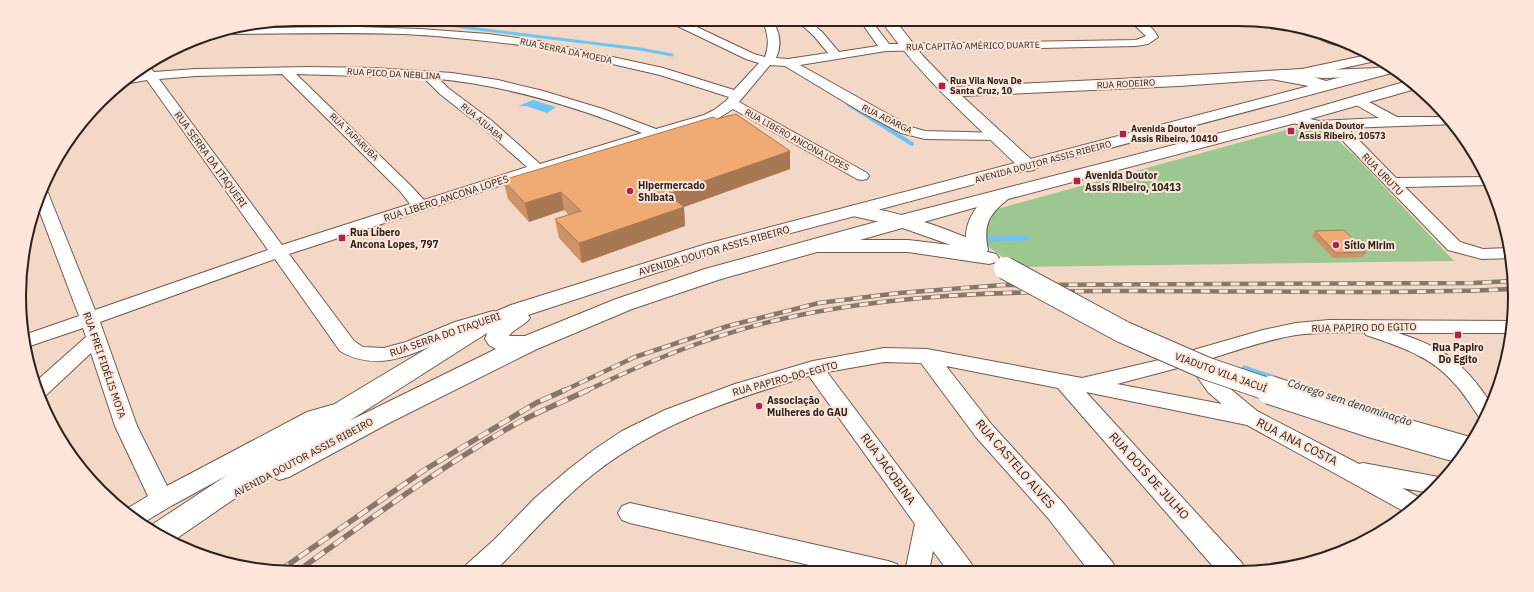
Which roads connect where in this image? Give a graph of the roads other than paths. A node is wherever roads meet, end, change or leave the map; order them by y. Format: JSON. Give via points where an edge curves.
{"nodes":[{"id":1,"x":686,"y":26,"type":"edge"},
{"id":2,"x":771,"y":26,"type":"edge"},
{"id":3,"x":808,"y":26,"type":"edge"},
{"id":4,"x":869,"y":26,"type":"edge"},
{"id":5,"x":892,"y":26,"type":"edge"},
{"id":6,"x":1141,"y":26,"type":"edge"},
{"id":7,"x":246,"y":31,"type":"edge"},
{"id":8,"x":906,"y":47,"type":"junction"},
{"id":9,"x":886,"y":48,"type":"junction"},
{"id":10,"x":836,"y":56,"type":"junction"},
{"id":11,"x":768,"y":61,"type":"junction"},
{"id":12,"x":788,"y":63,"type":"junction"},
{"id":13,"x":1380,"y":66,"type":"edge"},
{"id":14,"x":1380,"y":67,"type":"edge"},
{"id":15,"x":147,"y":71,"type":"edge"},
{"id":16,"x":286,"y":71,"type":"junction"},
{"id":17,"x":428,"y":74,"type":"junction"},
{"id":18,"x":1276,"y":76,"type":"junction"},
{"id":19,"x":497,"y":84,"type":"junction"},
{"id":20,"x":1327,"y":86,"type":"junction"},
{"id":21,"x":1407,"y":86,"type":"edge"},
{"id":22,"x":950,"y":92,"type":"junction"},
{"id":23,"x":465,"y":96,"type":"junction"},
{"id":24,"x":734,"y":99,"type":"junction"},
{"id":25,"x":1358,"y":100,"type":"junction"},
{"id":26,"x":1293,"y":118,"type":"junction"},
{"id":27,"x":1394,"y":120,"type":"junction"},
{"id":28,"x":1443,"y":121,"type":"edge"},
{"id":29,"x":1337,"y":124,"type":"junction"},
{"id":30,"x":656,"y":134,"type":"junction"},
{"id":31,"x":997,"y":136,"type":"junction"},
{"id":32,"x":1028,"y":166,"type":"junction"},
{"id":33,"x":537,"y":169,"type":"junction"},
{"id":34,"x":1079,"y":174,"type":"junction"},
{"id":35,"x":862,"y":176,"type":"dead end"},
{"id":36,"x":1482,"y":181,"type":"edge"},
{"id":37,"x":1393,"y":183,"type":"junction"},
{"id":38,"x":1001,"y":195,"type":"junction"},
{"id":39,"x":41,"y":206,"type":"edge"},
{"id":40,"x":420,"y":206,"type":"junction"},
{"id":41,"x":855,"y":211,"type":"junction"},
{"id":42,"x":903,"y":220,"type":"junction"},
{"id":43,"x":817,"y":246,"type":"junction"},
{"id":44,"x":278,"y":252,"type":"junction"},
{"id":45,"x":1505,"y":253,"type":"edge"},
{"id":46,"x":991,"y":258,"type":"junction"},
{"id":47,"x":575,"y":292,"type":"junction"},
{"id":48,"x":519,"y":310,"type":"junction"},
{"id":49,"x":89,"y":318,"type":"junction"},
{"id":50,"x":1355,"y":325,"type":"junction"},
{"id":51,"x":1506,"y":327,"type":"edge"},
{"id":52,"x":96,"y":338,"type":"junction"},
{"id":53,"x":29,"y":340,"type":"edge"},
{"id":54,"x":530,"y":343,"type":"junction"},
{"id":55,"x":927,"y":356,"type":"junction"},
{"id":56,"x":1195,"y":356,"type":"junction"},
{"id":57,"x":813,"y":368,"type":"junction"},
{"id":58,"x":1073,"y":383,"type":"junction"},
{"id":59,"x":42,"y":387,"type":"edge"},
{"id":60,"x":350,"y":407,"type":"junction"},
{"id":61,"x":1483,"y":408,"type":"edge"},
{"id":62,"x":1250,"y":417,"type":"junction"},
{"id":63,"x":1460,"y":449,"type":"edge"},
{"id":64,"x":1352,"y":471,"type":"junction"},
{"id":65,"x":1432,"y":484,"type":"edge"},
{"id":66,"x":163,"y":499,"type":"junction"},
{"id":67,"x":1410,"y":504,"type":"edge"},
{"id":68,"x":630,"y":513,"type":"dead end"},
{"id":69,"x":138,"y":514,"type":"edge"},
{"id":70,"x":927,"y":523,"type":"junction"},
{"id":71,"x":165,"y":530,"type":"edge"},
{"id":72,"x":483,"y":566,"type":"edge"},
{"id":73,"x":862,"y":566,"type":"edge"},
{"id":74,"x":917,"y":566,"type":"edge"},
{"id":75,"x":958,"y":566,"type":"edge"},
{"id":76,"x":1100,"y":566,"type":"edge"},
{"id":77,"x":1230,"y":566,"type":"edge"}],
"edges":[{"from":1,"to":11,"type":"street","name":"RUA CAPITÃO AMÉRICO DUARTE","via":[[750,56]]},
{"from":2,"to":11,"type":"street","via":[[774,46]]},
{"from":3,"to":10,"type":"street"},
{"from":4,"to":9,"type":"street"},
{"from":5,"to":8,"type":"main road"},
{"from":6,"to":8,"type":"street","name":"RUA CAPITÃO AMÉRICO DUARTE","via":[[1152,37],[1136,43]]},
{"from":7,"to":24,"type":"street","name":"RUA SERRA DA MOEDA","via":[[408,27],[538,44],[663,72]]},
{"from":8,"to":9,"type":"street","name":"RUA CAPITÃO AMÉRICO DUARTE"},
{"from":8,"to":22,"type":"main road"},
{"from":9,"to":10,"type":"street","name":"RUA CAPITÃO AMÉRICO DUARTE"},
{"from":10,"to":12,"type":"street","name":"RUA CAPITÃO AMÉRICO DUARTE"},
{"from":11,"to":12,"type":"street","name":"RUA CAPITÃO AMÉRICO DUARTE"},
{"from":11,"to":24,"type":"street","name":"RUA LIBERO ANCONA LOPES"},
{"from":12,"to":31,"type":"street","name":"RUA ADARGA","via":[[906,130],[925,135]]},
{"from":13,"to":18,"type":"main road","name":"RUA RODEIRO","via":[[1325,74]]},
{"from":14,"to":20,"type":"main road","name":"AVENIDA DOUTOR ASSIS RIBEIRO"},
{"from":15,"to":16,"type":"street","name":"RUA PICO DA NEBLINA"},
{"from":15,"to":44,"type":"street","name":"RUA SERRA DA ITAQUERI"},
{"from":16,"to":17,"type":"street","name":"RUA PICO DA NEBLINA"},
{"from":16,"to":40,"type":"street","name":"RUA TAPARUBA","via":[[405,188]]},
{"from":17,"to":19,"type":"street","name":"RUA PICO DA NEBLINA"},
{"from":17,"to":23,"type":"street","name":"RUA AIUABA","via":[[444,92]]},
{"from":18,"to":20,"type":"main road","via":[[1304,79]]},
{"from":18,"to":22,"type":"main road","name":"RUA RODEIRO"},
{"from":19,"to":23,"type":"street"},
{"from":19,"to":30,"type":"street","name":"RUA PICO DA NEBLINA","via":[[566,102]]},
{"from":20,"to":32,"type":"main road","name":"AVENIDA DOUTOR ASSIS RIBEIRO"},
{"from":21,"to":25,"type":"main road","name":"AVENIDA DOUTOR ASSIS RIBEIRO"},
{"from":22,"to":31,"type":"main road"},
{"from":23,"to":33,"type":"street","name":"RUA AIUABA","via":[[487,124]]},
{"from":24,"to":30,"type":"street","name":"RUA LIBERO ANCONA LOPES","via":[[719,113],[709,118]]},
{"from":24,"to":35,"type":"street","name":"RUA LIBERO ANCONA LOPES"},
{"from":25,"to":26,"type":"main road","name":"AVENIDA DOUTOR ASSIS RIBEIRO"},
{"from":25,"to":27,"type":"street"},
{"from":26,"to":29,"type":"street","via":[[1319,125]]},
{"from":26,"to":34,"type":"main road","name":"AVENIDA DOUTOR ASSIS RIBEIRO"},
{"from":27,"to":28,"type":"street"},
{"from":27,"to":29,"type":"street"},
{"from":29,"to":37,"type":"street","name":"RUA URUTU"},
{"from":30,"to":33,"type":"street","name":"RUA LIBERO ANCONA LOPES"},
{"from":31,"to":32,"type":"main road"},
{"from":32,"to":34,"type":"main road","via":[[1049,173]]},
{"from":32,"to":41,"type":"main road","name":"AVENIDA DOUTOR ASSIS RIBEIRO"},
{"from":33,"to":40,"type":"street","name":"RUA LIBERO ANCONA LOPES"},
{"from":34,"to":38,"type":"main road","name":"AVENIDA DOUTOR ASSIS RIBEIRO"},
{"from":36,"to":37,"type":"street"},
{"from":37,"to":45,"type":"street","name":"RUA URUTU","via":[[1454,246],[1482,254]]},
{"from":38,"to":42,"type":"main road","name":"AVENIDA DOUTOR ASSIS RIBEIRO"},
{"from":38,"to":46,"type":"main road","via":[[983,210],[978,220],[976,240]]},
{"from":39,"to":49,"type":"street","name":"RUA FREI FIDÉLIS MOTA"},
{"from":40,"to":44,"type":"street","name":"RUA LIBERO ANCONA LOPES"},
{"from":41,"to":42,"type":"main road","name":"AVENIDA DOUTOR ASSIS RIBEIRO"},
{"from":41,"to":47,"type":"main road","name":"AVENIDA DOUTOR ASSIS RIBEIRO","via":[[713,248]]},
{"from":42,"to":43,"type":"main road","name":"AVENIDA DOUTOR ASSIS RIBEIRO"},
{"from":42,"to":46,"type":"main road","name":"AVENIDA DOUTOR ASSIS RIBEIRO","via":[[940,233]]},
{"from":43,"to":46,"type":"main road","name":"AVENIDA DOUTOR ASSIS RIBEIRO","via":[[908,246]]},
{"from":43,"to":54,"type":"main road","name":"AVENIDA DOUTOR ASSIS RIBEIRO","via":[[713,274],[624,304]]},
{"from":44,"to":48,"type":"street","name":"RUA SERRA DO ITAQUERI","via":[[353,352],[374,355],[400,351],[479,320]]},
{"from":44,"to":49,"type":"street","name":"RUA LIBERO ANCONA LOPES"},
{"from":46,"to":63,"type":"main road","name":"VIADUTO VILA JACUÍ","bridge":true,"via":[[1056,297],[1123,332],[1208,369],[1370,423]]},
{"from":47,"to":48,"type":"main road","name":"AVENIDA DOUTOR ASSIS RIBEIRO"},
{"from":47,"to":54,"type":"main road","via":[[512,322],[497,334],[497,338],[504,343]]},
{"from":48,"to":60,"type":"main road","name":"AVENIDA DOUTOR ASSIS RIBEIRO","via":[[464,336]]},
{"from":49,"to":52,"type":"street","name":"RUA FREI FIDÉLIS MOTA"},
{"from":49,"to":53,"type":"street","name":"RUA LIBERO ANCONA LOPES"},
{"from":50,"to":51,"type":"street","name":"RUA PAPIRO DO EGITO"},
{"from":50,"to":56,"type":"street","name":"RUA PAPIRO DO EGITO","via":[[1296,329]]},
{"from":50,"to":61,"type":"street","via":[[1415,346],[1442,360],[1461,377]]},
{"from":52,"to":59,"type":"street"},
{"from":52,"to":66,"type":"street","name":"RUA FREI FIDÉLIS MOTA","via":[[126,426],[154,486]]},
{"from":54,"to":71,"type":"main road","name":"AVENIDA DOUTOR ASSIS RIBEIRO","via":[[380,416]]},
{"from":55,"to":57,"type":"street","name":"RUA PAPIRO-DO-EGITO","via":[[884,355]]},
{"from":55,"to":58,"type":"street","name":"RUA PAPIRO-DO-EGITO"},
{"from":55,"to":76,"type":"street","name":"RUA CASTELO ALVES","via":[[984,431],[1056,511]]},
{"from":56,"to":58,"type":"street","name":"RUA PAPIRO-DO-EGITO","via":[[1156,368]]},
{"from":56,"to":62,"type":"street","name":"RUA ANA COSTA","via":[[1215,387]]},
{"from":57,"to":70,"type":"street","name":"RUA JACOBINA"},
{"from":57,"to":72,"type":"street","name":"RUA PAPIRO-DO-EGITO","via":[[734,391],[672,416],[630,438],[577,475]]},
{"from":58,"to":62,"type":"street"},
{"from":58,"to":77,"type":"street","name":"RUA DOIS DE JULHO"},
{"from":60,"to":66,"type":"street","via":[[314,418]]},
{"from":60,"to":71,"type":"main road","name":"AVENIDA DOUTOR ASSIS RIBEIRO"},
{"from":62,"to":64,"type":"street","name":"RUA ANA COSTA"},
{"from":64,"to":65,"type":"street"},
{"from":64,"to":67,"type":"street","name":"RUA ANA COSTA"},
{"from":66,"to":69,"type":"street"},
{"from":68,"to":73,"type":"street"},
{"from":70,"to":74,"type":"street"},
{"from":70,"to":75,"type":"street","name":"RUA JACOBINA"}]}
